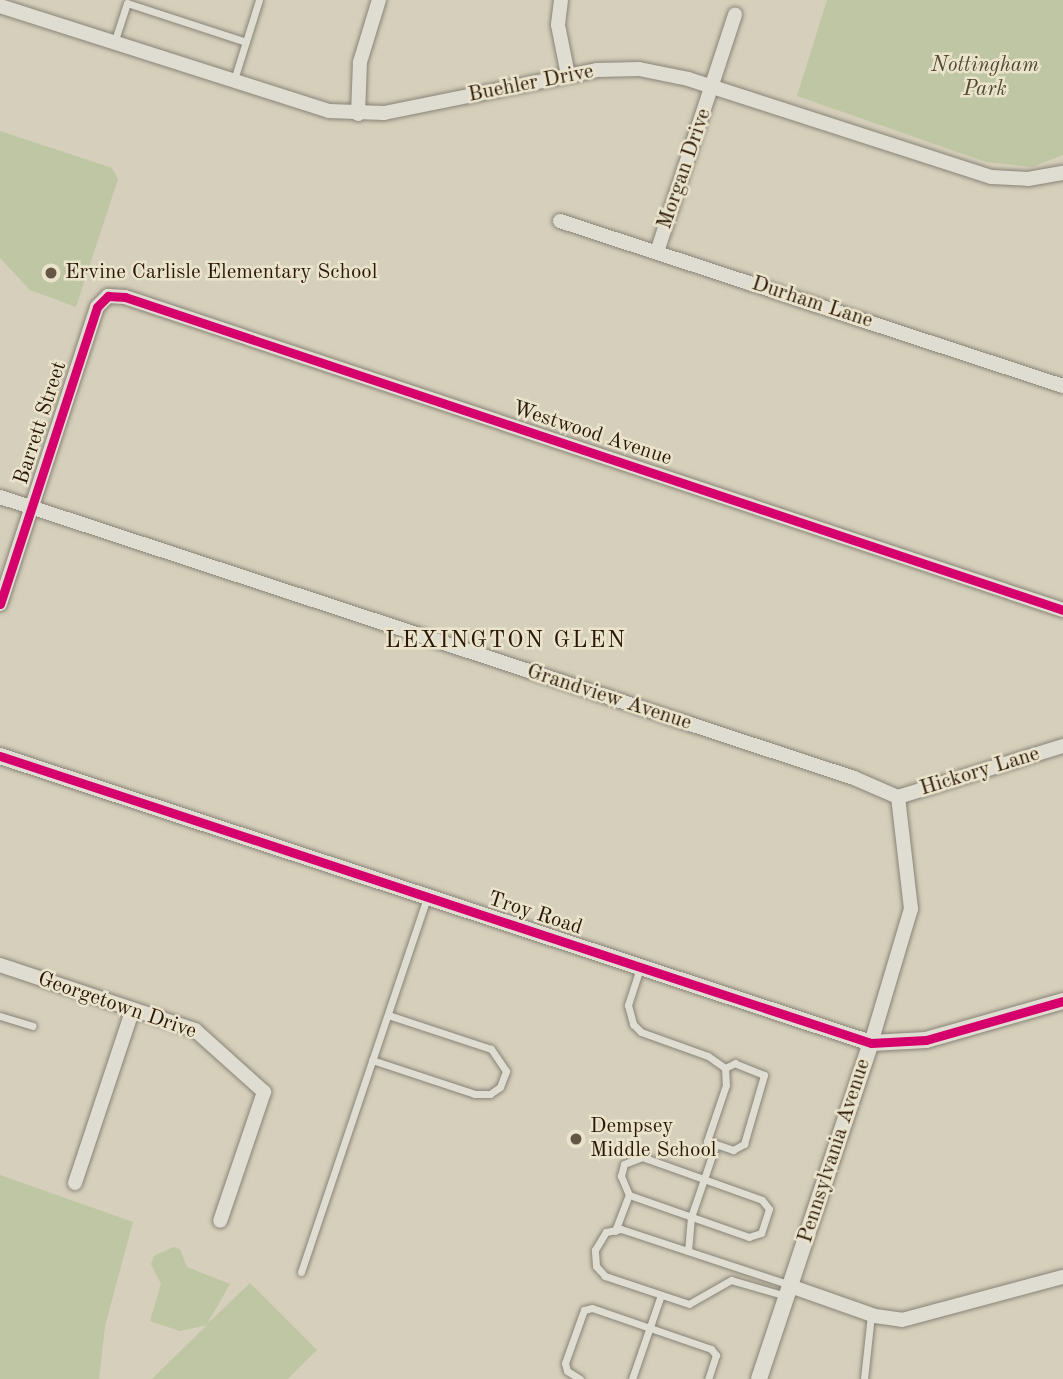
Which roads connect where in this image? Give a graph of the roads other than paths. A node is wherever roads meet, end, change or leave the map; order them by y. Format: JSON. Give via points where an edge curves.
{"nodes":[{"id":1,"x":259,"y":0,"type":"edge"},
{"id":2,"x":379,"y":0,"type":"edge"},
{"id":3,"x":561,"y":0,"type":"edge"},
{"id":4,"x":122,"y":1,"type":"edge"},
{"id":5,"x":0,"y":6,"type":"edge"},
{"id":6,"x":735,"y":15,"type":"dead end"},
{"id":7,"x":246,"y":42,"type":"junction"},
{"id":8,"x":114,"y":44,"type":"junction"},
{"id":9,"x":568,"y":75,"type":"junction"},
{"id":10,"x":233,"y":83,"type":"junction"},
{"id":11,"x":712,"y":87,"type":"junction"},
{"id":12,"x":358,"y":114,"type":"junction"},
{"id":13,"x":1063,"y":173,"type":"edge"},
{"id":14,"x":560,"y":221,"type":"dead end"},
{"id":15,"x":657,"y":252,"type":"junction"},
{"id":16,"x":108,"y":296,"type":"joint"},
{"id":17,"x":1063,"y":386,"type":"edge"},
{"id":18,"x":0,"y":497,"type":"edge"},
{"id":19,"x":32,"y":507,"type":"junction"},
{"id":20,"x":0,"y":604,"type":"edge"},
{"id":21,"x":1063,"y":610,"type":"edge"},
{"id":22,"x":1063,"y":746,"type":"edge"},
{"id":23,"x":0,"y":756,"type":"edge"},
{"id":24,"x":898,"y":797,"type":"junction"},
{"id":25,"x":427,"y":896,"type":"junction"},
{"id":26,"x":0,"y":965,"type":"edge"},
{"id":27,"x":640,"y":967,"type":"junction"},
{"id":28,"x":1063,"y":1001,"type":"edge"},
{"id":29,"x":133,"y":1009,"type":"junction"},
{"id":30,"x":388,"y":1015,"type":"junction"},
{"id":31,"x":0,"y":1016,"type":"edge"},
{"id":32,"x":32,"y":1026,"type":"dead end"},
{"id":33,"x":872,"y":1043,"type":"junction"},
{"id":34,"x":372,"y":1060,"type":"junction"},
{"id":35,"x":725,"y":1068,"type":"junction"},
{"id":36,"x":716,"y":1144,"type":"junction"},
{"id":37,"x":703,"y":1181,"type":"junction"},
{"id":38,"x":75,"y":1183,"type":"dead end"},
{"id":39,"x":629,"y":1195,"type":"junction"},
{"id":40,"x":691,"y":1217,"type":"junction"},
{"id":41,"x":220,"y":1221,"type":"dead end"},
{"id":42,"x":615,"y":1231,"type":"junction"},
{"id":43,"x":688,"y":1251,"type":"junction"},
{"id":44,"x":301,"y":1272,"type":"dead end"},
{"id":45,"x":1063,"y":1277,"type":"edge"},
{"id":46,"x":788,"y":1291,"type":"junction"},
{"id":47,"x":661,"y":1295,"type":"junction"},
{"id":48,"x":871,"y":1315,"type":"junction"},
{"id":49,"x":650,"y":1327,"type":"junction"},
{"id":50,"x":580,"y":1379,"type":"edge"},
{"id":51,"x":632,"y":1379,"type":"edge"},
{"id":52,"x":708,"y":1379,"type":"edge"},
{"id":53,"x":759,"y":1379,"type":"edge"},
{"id":54,"x":864,"y":1379,"type":"edge"}],
"edges":[{"from":1,"to":7,"type":"lane"},
{"from":2,"to":12,"type":"street","via":[[360,61]]},
{"from":3,"to":9,"type":"street","via":[[558,25]]},
{"from":4,"to":7,"type":"lane"},
{"from":4,"to":8,"type":"lane"},
{"from":5,"to":8,"type":"street","name":"Buehler Drive"},
{"from":6,"to":11,"type":"street","name":"Morgan Drive"},
{"from":7,"to":10,"type":"lane"},
{"from":8,"to":10,"type":"street","name":"Buehler Drive"},
{"from":9,"to":11,"type":"street","name":"Buehler Drive","via":[[639,69]]},
{"from":9,"to":12,"type":"street","name":"Buehler Drive","via":[[412,109]]},
{"from":10,"to":12,"type":"street","name":"Buehler Drive","via":[[307,107]]},
{"from":11,"to":13,"type":"street","name":"Buehler Drive","via":[[992,177],[1028,179]]},
{"from":11,"to":15,"type":"street","name":"Morgan Drive"},
{"from":14,"to":15,"type":"street","name":"Durham Lane"},
{"from":15,"to":17,"type":"street","name":"Durham Lane"},
{"from":16,"to":19,"type":"street","name":"Barrett Street","via":[[97,307]]},
{"from":16,"to":21,"type":"street","name":"Westwood Avenue","via":[[143,303]]},
{"from":18,"to":19,"type":"street","name":"Grandview Avenue"},
{"from":19,"to":20,"type":"street","name":"Barrett Street"},
{"from":19,"to":24,"type":"street","name":"Grandview Avenue","via":[[854,778]]},
{"from":22,"to":24,"type":"street","name":"Hickory Lane"},
{"from":23,"to":25,"type":"street","name":"Troy Road"},
{"from":24,"to":33,"type":"street","name":"Pennsylvania Avenue","via":[[911,909]]},
{"from":25,"to":27,"type":"street","name":"Troy Road"},
{"from":25,"to":30,"type":"lane"},
{"from":26,"to":29,"type":"street","name":"Georgetown Drive"},
{"from":27,"to":33,"type":"street","name":"Troy Road"},
{"from":27,"to":35,"type":"lane","via":[[628,1005],[633,1024],[640,1032],[708,1056]]},
{"from":28,"to":33,"type":"street","name":"Troy Road","via":[[926,1040]]},
{"from":29,"to":38,"type":"street"},
{"from":29,"to":41,"type":"street","name":"Georgetown Drive","via":[[195,1030],[264,1092]]},
{"from":30,"to":34,"type":"lane"},
{"from":30,"to":34,"type":"lane","via":[[491,1049],[506,1072],[500,1087],[490,1094],[475,1094]]},
{"from":31,"to":32,"type":"lane"},
{"from":33,"to":46,"type":"street","name":"Pennsylvania Avenue"},
{"from":34,"to":44,"type":"lane"},
{"from":35,"to":36,"type":"lane","via":[[726,1085],[707,1141]]},
{"from":35,"to":36,"type":"lane","via":[[735,1063],[757,1070],[765,1083],[744,1144],[733,1150]]},
{"from":36,"to":37,"type":"lane"},
{"from":37,"to":39,"type":"lane","via":[[687,1171],[631,1158],[621,1176]]},
{"from":37,"to":40,"type":"lane"},
{"from":37,"to":40,"type":"lane","via":[[762,1200],[769,1209],[761,1233],[749,1237]]},
{"from":39,"to":40,"type":"lane"},
{"from":39,"to":42,"type":"lane"},
{"from":40,"to":43,"type":"lane"},
{"from":42,"to":43,"type":"lane"},
{"from":42,"to":47,"type":"lane","via":[[606,1233],[595,1250],[596,1266],[605,1276]]},
{"from":43,"to":46,"type":"lane"},
{"from":45,"to":48,"type":"street","via":[[922,1317],[902,1320]]},
{"from":46,"to":47,"type":"lane","via":[[731,1280],[689,1304]]},
{"from":46,"to":48,"type":"street"},
{"from":46,"to":53,"type":"street","name":"Pennsylvania Avenue"},
{"from":47,"to":49,"type":"lane"},
{"from":48,"to":54,"type":"lane"},
{"from":49,"to":50,"type":"lane","via":[[592,1308],[584,1310],[565,1363],[567,1371]]},
{"from":49,"to":51,"type":"lane"},
{"from":49,"to":52,"type":"lane","via":[[711,1349],[716,1355]]}]}
